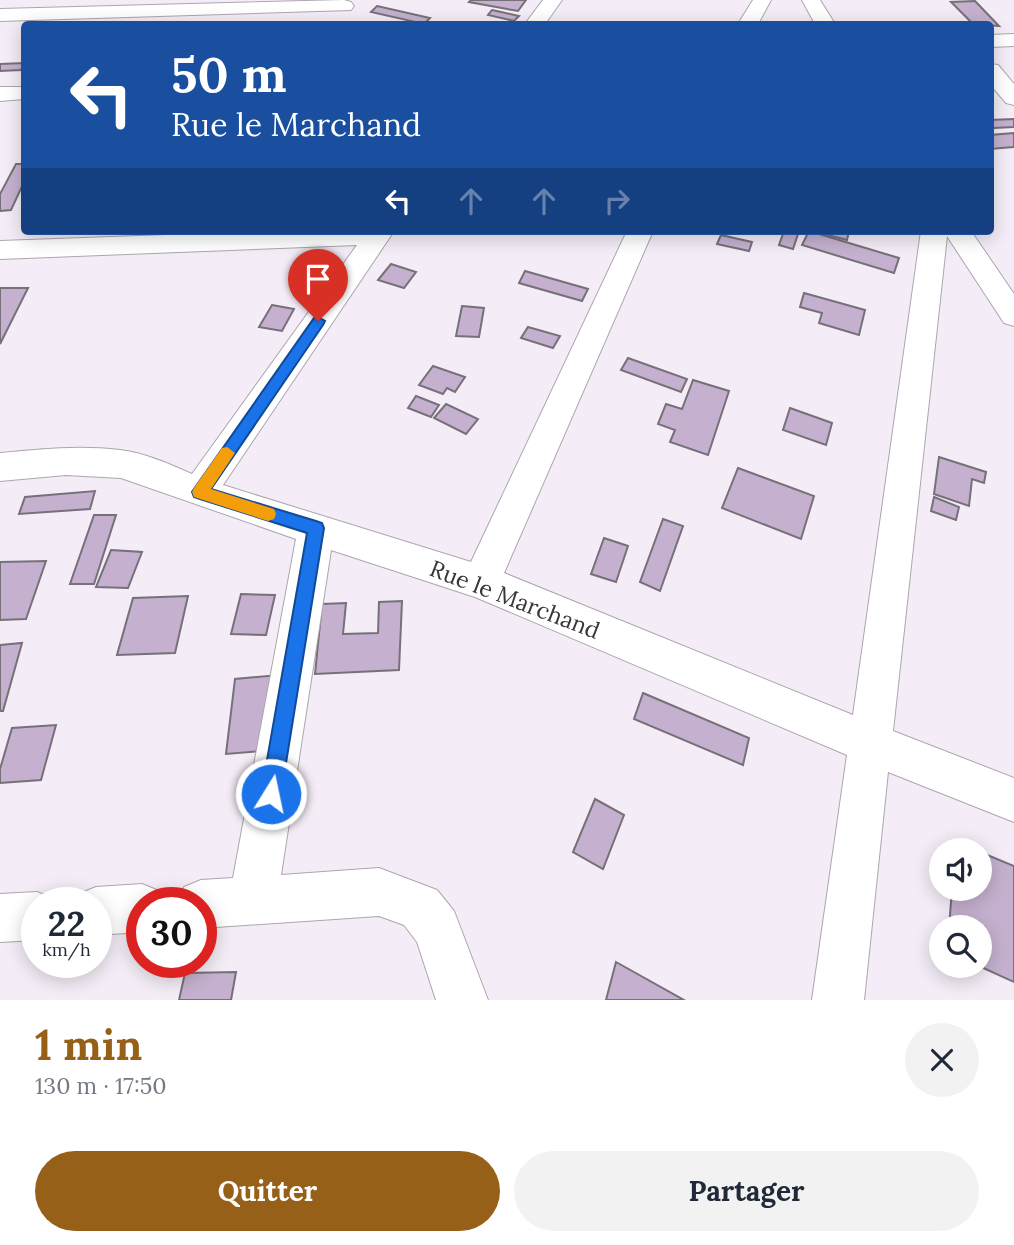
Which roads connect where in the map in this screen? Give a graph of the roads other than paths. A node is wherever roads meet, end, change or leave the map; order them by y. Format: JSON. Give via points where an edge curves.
{"nodes":[{"id":1,"x":553,"y":0,"type":"edge"},
{"id":2,"x":762,"y":0,"type":"edge"},
{"id":3,"x":811,"y":0,"type":"edge"},
{"id":4,"x":347,"y":3,"type":"edge"},
{"id":5,"x":0,"y":15,"type":"edge"},
{"id":6,"x":328,"y":21,"type":"edge"},
{"id":7,"x":537,"y":21,"type":"edge"},
{"id":8,"x":750,"y":21,"type":"edge"},
{"id":9,"x":823,"y":21,"type":"edge"},
{"id":10,"x":1014,"y":40,"type":"edge"},
{"id":11,"x":994,"y":41,"type":"edge"},
{"id":12,"x":994,"y":75,"type":"edge"},
{"id":13,"x":21,"y":93,"type":"edge"},
{"id":14,"x":0,"y":94,"type":"edge"},
{"id":15,"x":1014,"y":98,"type":"edge"},
{"id":16,"x":335,"y":235,"type":"edge"},
{"id":17,"x":379,"y":235,"type":"edge"},
{"id":18,"x":638,"y":235,"type":"edge"},
{"id":19,"x":934,"y":235,"type":"edge"},
{"id":20,"x":960,"y":235,"type":"edge"},
{"id":21,"x":0,"y":250,"type":"edge"},
{"id":22,"x":1014,"y":316,"type":"edge"},
{"id":23,"x":0,"y":467,"type":"edge"},
{"id":24,"x":200,"y":492,"type":"junction"},
{"id":25,"x":316,"y":528,"type":"junction"},
{"id":26,"x":481,"y":582,"type":"junction"},
{"id":27,"x":871,"y":744,"type":"junction"},
{"id":28,"x":1014,"y":800,"type":"edge"},
{"id":29,"x":253,"y":900,"type":"junction"},
{"id":30,"x":217,"y":903,"type":"edge"},
{"id":31,"x":21,"y":917,"type":"edge"},
{"id":32,"x":0,"y":918,"type":"edge"},
{"id":33,"x":462,"y":1000,"type":"edge"},
{"id":34,"x":838,"y":1000,"type":"edge"}],
"edges":[{"from":1,"to":7,"type":"street"},
{"from":2,"to":8,"type":"street"},
{"from":3,"to":9,"type":"street"},
{"from":4,"to":5,"type":"street"},
{"from":4,"to":6,"type":"street"},
{"from":10,"to":11,"type":"street"},
{"from":12,"to":15,"type":"street"},
{"from":13,"to":14,"type":"street"},
{"from":16,"to":21,"type":"street"},
{"from":17,"to":24,"type":"street"},
{"from":18,"to":26,"type":"street"},
{"from":19,"to":27,"type":"street"},
{"from":20,"to":22,"type":"street"},
{"from":23,"to":24,"type":"street","name":"Rue le Marchand","via":[[66,461],[121,464]]},
{"from":24,"to":25,"type":"street","name":"Rue le Marchand"},
{"from":25,"to":26,"type":"street","name":"Rue le Marchand"},
{"from":25,"to":29,"type":"street"},
{"from":26,"to":27,"type":"street","name":"Rue le Marchand"},
{"from":27,"to":28,"type":"street","name":"Rue le Marchand"},
{"from":27,"to":34,"type":"street"},
{"from":29,"to":30,"type":"street"},
{"from":29,"to":33,"type":"street","via":[[379,892],[420,907],[437,928]]},
{"from":31,"to":32,"type":"street"}]}
